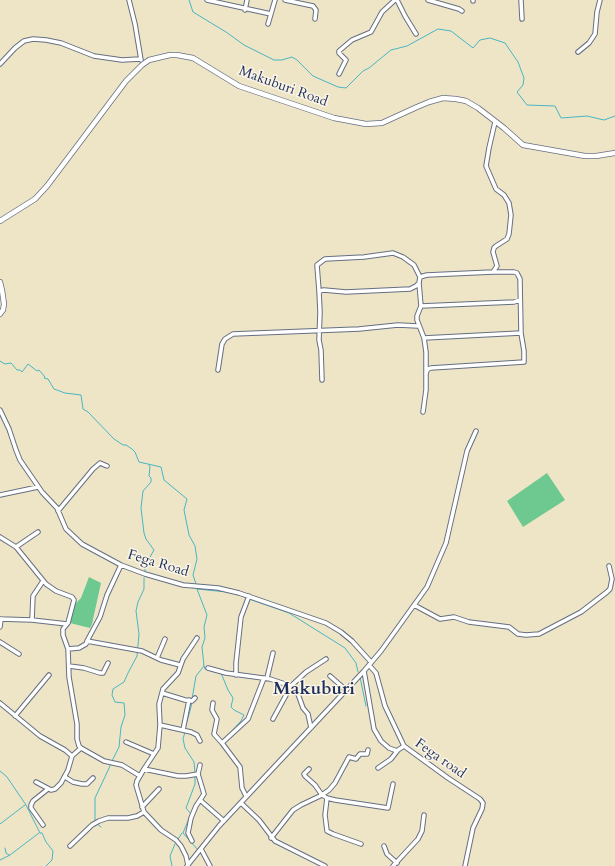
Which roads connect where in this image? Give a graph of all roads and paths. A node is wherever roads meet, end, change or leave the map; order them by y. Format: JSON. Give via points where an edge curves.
{"nodes":[{"id":1,"x":129,"y":0,"type":"edge"},
{"id":2,"x":207,"y":0,"type":"edge"},
{"id":3,"x":247,"y":0,"type":"edge"},
{"id":4,"x":274,"y":0,"type":"edge"},
{"id":5,"x":285,"y":0,"type":"edge"},
{"id":6,"x":396,"y":0,"type":"edge"},
{"id":7,"x":428,"y":0,"type":"edge"},
{"id":8,"x":521,"y":0,"type":"edge"},
{"id":9,"x":600,"y":0,"type":"edge"},
{"id":10,"x":245,"y":10,"type":"junction"},
{"id":11,"x":462,"y":11,"type":"dead end"},
{"id":12,"x":271,"y":14,"type":"junction"},
{"id":13,"x":315,"y":19,"type":"dead end"},
{"id":14,"x":522,"y":19,"type":"dead end"},
{"id":15,"x":268,"y":24,"type":"dead end"},
{"id":16,"x":416,"y":34,"type":"dead end"},
{"id":17,"x":578,"y":52,"type":"dead end"},
{"id":18,"x":140,"y":59,"type":"junction"},
{"id":19,"x":0,"y":64,"type":"edge"},
{"id":20,"x":142,"y":65,"type":"junction"},
{"id":21,"x":339,"y":74,"type":"dead end"},
{"id":22,"x":495,"y":122,"type":"junction"},
{"id":23,"x":615,"y":153,"type":"edge"},
{"id":24,"x":0,"y":221,"type":"edge"},
{"id":25,"x":493,"y":272,"type":"junction"},
{"id":26,"x":420,"y":277,"type":"junction"},
{"id":27,"x":0,"y":282,"type":"edge"},
{"id":28,"x":419,"y":283,"type":"junction"},
{"id":29,"x":319,"y":291,"type":"junction"},
{"id":30,"x":520,"y":300,"type":"junction"},
{"id":31,"x":420,"y":306,"type":"junction"},
{"id":32,"x":0,"y":314,"type":"edge"},
{"id":33,"x":418,"y":326,"type":"junction"},
{"id":34,"x":320,"y":331,"type":"junction"},
{"id":35,"x":521,"y":333,"type":"junction"},
{"id":36,"x":424,"y":338,"type":"junction"},
{"id":37,"x":218,"y":370,"type":"dead end"},
{"id":38,"x":426,"y":374,"type":"junction"},
{"id":39,"x":322,"y":380,"type":"dead end"},
{"id":40,"x":0,"y":410,"type":"edge"},
{"id":41,"x":423,"y":412,"type":"dead end"},
{"id":42,"x":4,"y":419,"type":"junction"},
{"id":43,"x":0,"y":421,"type":"edge"},
{"id":44,"x":476,"y":431,"type":"dead end"},
{"id":45,"x":107,"y":466,"type":"dead end"},
{"id":46,"x":38,"y":487,"type":"junction"},
{"id":47,"x":0,"y":495,"type":"edge"},
{"id":48,"x":58,"y":512,"type":"junction"},
{"id":49,"x":38,"y":532,"type":"dead end"},
{"id":50,"x":0,"y":537,"type":"edge"},
{"id":51,"x":16,"y":547,"type":"junction"},
{"id":52,"x":121,"y":564,"type":"junction"},
{"id":53,"x":609,"y":566,"type":"dead end"},
{"id":54,"x":43,"y":581,"type":"junction"},
{"id":55,"x":248,"y":596,"type":"junction"},
{"id":56,"x":414,"y":605,"type":"junction"},
{"id":57,"x":1,"y":619,"type":"edge"},
{"id":58,"x":32,"y":620,"type":"junction"},
{"id":59,"x":67,"y":624,"type":"junction"},
{"id":60,"x":0,"y":626,"type":"edge"},
{"id":61,"x":197,"y":638,"type":"dead end"},
{"id":62,"x":165,"y":639,"type":"dead end"},
{"id":63,"x":88,"y":641,"type":"junction"},
{"id":64,"x":0,"y":642,"type":"edge"},
{"id":65,"x":68,"y":649,"type":"junction"},
{"id":66,"x":273,"y":653,"type":"dead end"},
{"id":67,"x":19,"y":654,"type":"dead end"},
{"id":68,"x":158,"y":658,"type":"junction"},
{"id":69,"x":326,"y":660,"type":"dead end"},
{"id":70,"x":108,"y":663,"type":"dead end"},
{"id":71,"x":370,"y":663,"type":"junction"},
{"id":72,"x":180,"y":665,"type":"junction"},
{"id":73,"x":69,"y":666,"type":"junction"},
{"id":74,"x":208,"y":668,"type":"dead end"},
{"id":75,"x":364,"y":671,"type":"junction"},
{"id":76,"x":49,"y":675,"type":"dead end"},
{"id":77,"x":236,"y":675,"type":"junction"},
{"id":78,"x":330,"y":676,"type":"dead end"},
{"id":79,"x":265,"y":678,"type":"junction"},
{"id":80,"x":291,"y":686,"type":"junction"},
{"id":81,"x":346,"y":690,"type":"junction"},
{"id":82,"x":162,"y":693,"type":"junction"},
{"id":83,"x":195,"y":698,"type":"dead end"},
{"id":84,"x":189,"y":700,"type":"junction"},
{"id":85,"x":0,"y":703,"type":"edge"},
{"id":86,"x":213,"y":703,"type":"dead end"},
{"id":87,"x":15,"y":716,"type":"junction"},
{"id":88,"x":273,"y":719,"type":"dead end"},
{"id":89,"x":160,"y":725,"type":"junction"},
{"id":90,"x":311,"y":728,"type":"junction"},
{"id":91,"x":183,"y":730,"type":"junction"},
{"id":92,"x":200,"y":741,"type":"dead end"},
{"id":93,"x":126,"y":742,"type":"dead end"},
{"id":94,"x":222,"y":743,"type":"junction"},
{"id":95,"x":404,"y":746,"type":"junction"},
{"id":96,"x":80,"y":748,"type":"junction"},
{"id":97,"x":368,"y":750,"type":"dead end"},
{"id":98,"x":397,"y":751,"type":"junction"},
{"id":99,"x":154,"y":754,"type":"junction"},
{"id":100,"x":72,"y":756,"type":"junction"},
{"id":101,"x":200,"y":765,"type":"dead end"},
{"id":102,"x":378,"y":768,"type":"dead end"},
{"id":103,"x":144,"y":769,"type":"junction"},
{"id":104,"x":309,"y":769,"type":"dead end"},
{"id":105,"x":198,"y":774,"type":"junction"},
{"id":106,"x":140,"y":776,"type":"junction"},
{"id":107,"x":65,"y":777,"type":"junction"},
{"id":108,"x":93,"y":778,"type":"dead end"},
{"id":109,"x":36,"y":782,"type":"dead end"},
{"id":110,"x":393,"y":784,"type":"dead end"},
{"id":111,"x":48,"y":789,"type":"junction"},
{"id":112,"x":159,"y":789,"type":"dead end"},
{"id":113,"x":322,"y":795,"type":"junction"},
{"id":114,"x":246,"y":796,"type":"junction"},
{"id":115,"x":327,"y":798,"type":"junction"},
{"id":116,"x":200,"y":800,"type":"junction"},
{"id":117,"x":241,"y":803,"type":"junction"},
{"id":118,"x":142,"y":807,"type":"junction"},
{"id":119,"x":144,"y":812,"type":"junction"},
{"id":120,"x":424,"y":815,"type":"dead end"},
{"id":121,"x":224,"y":821,"type":"junction"},
{"id":122,"x":43,"y":825,"type":"dead end"},
{"id":123,"x":271,"y":838,"type":"junction"},
{"id":124,"x":192,"y":841,"type":"dead end"},
{"id":125,"x":361,"y":844,"type":"dead end"},
{"id":126,"x":70,"y":846,"type":"dead end"},
{"id":127,"x":384,"y":846,"type":"dead end"},
{"id":128,"x":201,"y":849,"type":"junction"},
{"id":129,"x":397,"y":863,"type":"junction"},
{"id":130,"x":209,"y":865,"type":"edge"},
{"id":131,"x":188,"y":866,"type":"edge"},
{"id":132,"x":325,"y":866,"type":"edge"},
{"id":133,"x":394,"y":866,"type":"edge"},
{"id":134,"x":465,"y":866,"type":"edge"}],
"edges":[{"from":1,"to":18,"type":"street"},
{"from":2,"to":10,"type":"street"},
{"from":3,"to":10,"type":"street"},
{"from":4,"to":12,"type":"street"},
{"from":5,"to":13,"type":"street","via":[[313,6],[316,10]]},
{"from":6,"to":16,"type":"street"},
{"from":6,"to":21,"type":"street","via":[[382,12],[370,32],[352,40],[339,51],[346,60]]},
{"from":7,"to":11,"type":"street"},
{"from":8,"to":14,"type":"street"},
{"from":9,"to":17,"type":"street","via":[[595,34]]},
{"from":10,"to":12,"type":"street"},
{"from":12,"to":15,"type":"street"},
{"from":18,"to":19,"type":"street","via":[[129,61],[94,56],[61,43],[34,39],[24,41]]},
{"from":18,"to":20,"type":"street"},
{"from":20,"to":22,"type":"street","name":"Makuburi Road","via":[[160,57],[177,54],[186,56],[208,66],[239,86],[334,118],[366,124],[382,123],[416,106],[442,98],[466,101]]},
{"from":20,"to":24,"type":"street","name":"Makuburi Road","via":[[126,81],[47,186],[35,199]]},
{"from":22,"to":23,"type":"street","name":"Makuburi Road","via":[[523,145],[585,156]]},
{"from":22,"to":25,"type":"street","via":[[486,162],[487,169],[494,186],[506,198],[510,207],[511,225],[508,238],[494,248],[497,266]]},
{"from":25,"to":26,"type":"street"},
{"from":25,"to":30,"type":"street","via":[[517,274],[520,279]]},
{"from":26,"to":28,"type":"street"},
{"from":26,"to":29,"type":"street","via":[[414,265],[393,253],[325,260],[317,265]]},
{"from":27,"to":32,"type":"street","via":[[4,304]]},
{"from":28,"to":29,"type":"street","via":[[410,289]]},
{"from":28,"to":31,"type":"street"},
{"from":29,"to":34,"type":"street"},
{"from":30,"to":31,"type":"street"},
{"from":30,"to":35,"type":"street"},
{"from":31,"to":33,"type":"street"},
{"from":33,"to":34,"type":"street","via":[[398,325]]},
{"from":33,"to":36,"type":"street"},
{"from":34,"to":37,"type":"street","via":[[233,334],[222,344]]},
{"from":34,"to":39,"type":"street"},
{"from":35,"to":36,"type":"street"},
{"from":35,"to":38,"type":"street","via":[[524,362],[431,368]]},
{"from":36,"to":38,"type":"street"},
{"from":38,"to":41,"type":"street"},
{"from":40,"to":42,"type":"street","name":"Fega Road"},
{"from":42,"to":43,"type":"street"},
{"from":42,"to":46,"type":"street","name":"Fega Road","via":[[18,455]]},
{"from":44,"to":56,"type":"street","via":[[464,462],[446,543],[427,587]]},
{"from":45,"to":48,"type":"street","via":[[100,464],[93,469]]},
{"from":46,"to":47,"type":"street"},
{"from":46,"to":48,"type":"street","name":"Fega Road"},
{"from":48,"to":52,"type":"street","name":"Fega Road","via":[[66,529],[77,541]]},
{"from":49,"to":51,"type":"street"},
{"from":50,"to":51,"type":"street"},
{"from":51,"to":54,"type":"street"},
{"from":52,"to":55,"type":"street","name":"Fega Road","via":[[176,583],[218,588]]},
{"from":52,"to":63,"type":"street"},
{"from":53,"to":56,"type":"street","via":[[612,579],[607,592],[581,612],[539,634],[526,636],[509,627],[469,622],[454,617],[440,619]]},
{"from":54,"to":58,"type":"street","via":[[33,596]]},
{"from":54,"to":59,"type":"street","via":[[56,591],[74,599]]},
{"from":55,"to":71,"type":"street","name":"Fega Road","via":[[326,623],[352,641]]},
{"from":55,"to":77,"type":"street","via":[[241,616]]},
{"from":56,"to":71,"type":"street","via":[[390,640]]},
{"from":57,"to":58,"type":"street"},
{"from":57,"to":60,"type":"street"},
{"from":58,"to":59,"type":"street"},
{"from":59,"to":65,"type":"street","via":[[63,629],[63,635]]},
{"from":61,"to":72,"type":"street"},
{"from":62,"to":68,"type":"street"},
{"from":63,"to":65,"type":"street","via":[[79,648]]},
{"from":63,"to":68,"type":"street","via":[[142,651]]},
{"from":64,"to":67,"type":"street"},
{"from":65,"to":73,"type":"street"},
{"from":66,"to":79,"type":"street"},
{"from":68,"to":72,"type":"street"},
{"from":69,"to":80,"type":"street","via":[[306,672]]},
{"from":70,"to":73,"type":"street","via":[[103,673]]},
{"from":71,"to":75,"type":"street"},
{"from":71,"to":95,"type":"street","name":"Fega road","via":[[376,673],[385,706]]},
{"from":72,"to":82,"type":"street","via":[[178,673]]},
{"from":73,"to":96,"type":"street"},
{"from":74,"to":77,"type":"street"},
{"from":75,"to":81,"type":"street"},
{"from":75,"to":98,"type":"street","via":[[374,728],[381,741]]},
{"from":76,"to":87,"type":"street"},
{"from":77,"to":79,"type":"street"},
{"from":78,"to":81,"type":"street"},
{"from":79,"to":80,"type":"street"},
{"from":79,"to":94,"type":"street","via":[[248,720]]},
{"from":80,"to":88,"type":"street"},
{"from":80,"to":90,"type":"street","via":[[308,714]]},
{"from":81,"to":90,"type":"street"},
{"from":82,"to":84,"type":"street"},
{"from":82,"to":89,"type":"street"},
{"from":83,"to":84,"type":"street"},
{"from":84,"to":91,"type":"street"},
{"from":85,"to":87,"type":"street"},
{"from":86,"to":94,"type":"street","via":[[212,710],[217,719],[214,734]]},
{"from":87,"to":100,"type":"street","via":[[40,736]]},
{"from":89,"to":91,"type":"street"},
{"from":89,"to":99,"type":"street","via":[[158,748]]},
{"from":90,"to":114,"type":"street"},
{"from":91,"to":92,"type":"street","via":[[197,735]]},
{"from":93,"to":99,"type":"street"},
{"from":94,"to":114,"type":"street","via":[[240,767],[242,788]]},
{"from":95,"to":98,"type":"street"},
{"from":95,"to":134,"type":"street","name":"Fega road","via":[[482,801],[483,806],[473,828]]},
{"from":96,"to":100,"type":"street"},
{"from":96,"to":106,"type":"street","via":[[104,761],[122,765]]},
{"from":97,"to":113,"type":"street","via":[[356,759],[349,757],[335,783]]},
{"from":98,"to":102,"type":"street"},
{"from":99,"to":103,"type":"street"},
{"from":100,"to":107,"type":"street"},
{"from":101,"to":105,"type":"street"},
{"from":103,"to":105,"type":"street","via":[[178,776]]},
{"from":103,"to":106,"type":"street"},
{"from":104,"to":113,"type":"street","via":[[304,775]]},
{"from":105,"to":116,"type":"street","via":[[204,791]]},
{"from":106,"to":118,"type":"street","via":[[136,785]]},
{"from":107,"to":108,"type":"street","via":[[82,784],[87,784]]},
{"from":107,"to":111,"type":"street","via":[[55,789]]},
{"from":109,"to":111,"type":"street"},
{"from":110,"to":115,"type":"street","via":[[388,808]]},
{"from":111,"to":122,"type":"street","via":[[31,805]]},
{"from":112,"to":118,"type":"street"},
{"from":113,"to":115,"type":"street"},
{"from":113,"to":123,"type":"street","via":[[293,810]]},
{"from":114,"to":117,"type":"street"},
{"from":115,"to":125,"type":"street","via":[[327,831]]},
{"from":116,"to":121,"type":"street"},
{"from":116,"to":124,"type":"street","via":[[191,818],[188,833]]},
{"from":117,"to":121,"type":"street"},
{"from":117,"to":123,"type":"street","via":[[259,820]]},
{"from":118,"to":119,"type":"street"},
{"from":119,"to":126,"type":"street","via":[[128,818],[108,818],[99,821]]},
{"from":119,"to":131,"type":"street","via":[[181,846]]},
{"from":120,"to":129,"type":"street","via":[[418,839]]},
{"from":121,"to":128,"type":"street"},
{"from":123,"to":132,"type":"street"},
{"from":127,"to":129,"type":"street","via":[[387,854]]},
{"from":128,"to":130,"type":"street"},
{"from":128,"to":131,"type":"street"},
{"from":129,"to":133,"type":"street"}]}
